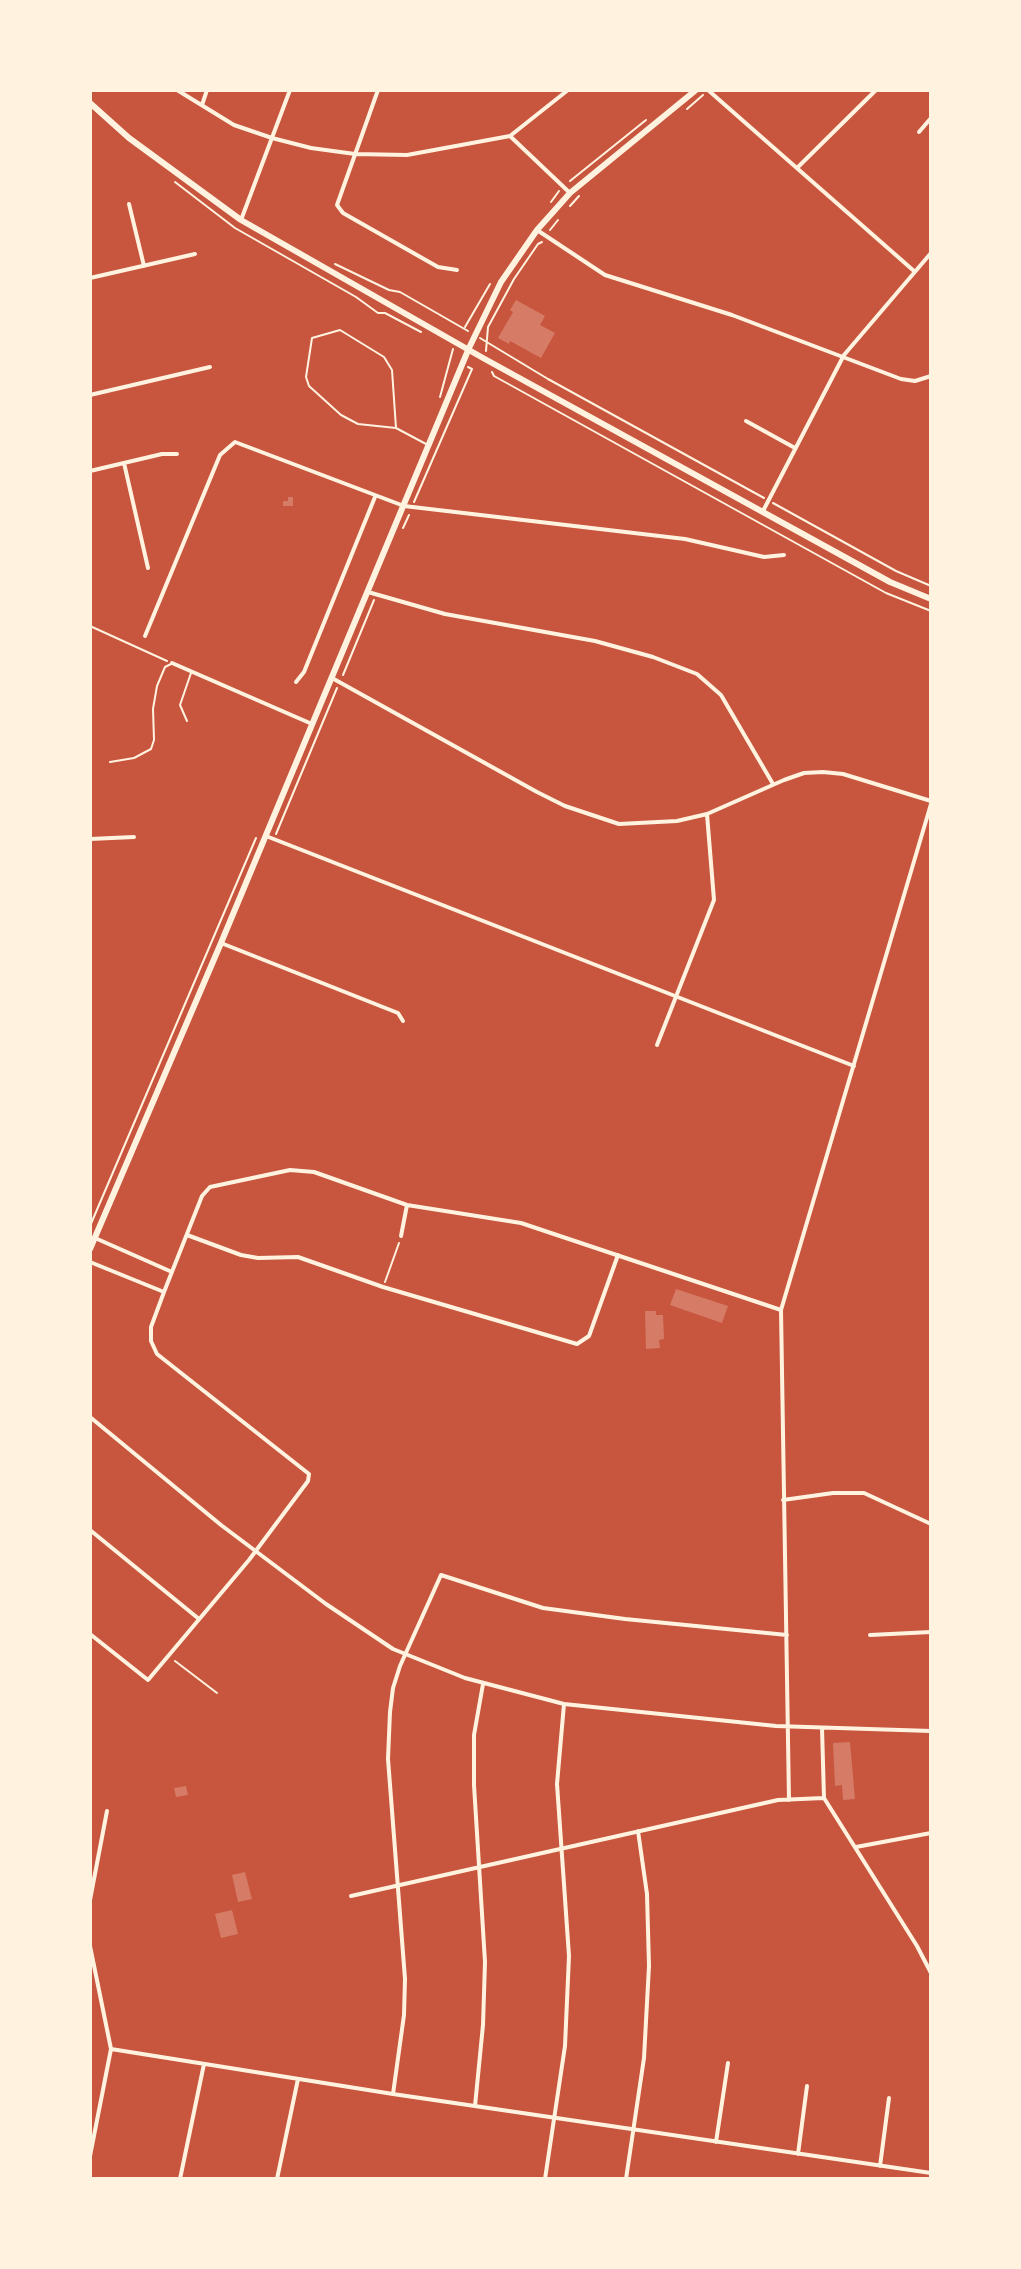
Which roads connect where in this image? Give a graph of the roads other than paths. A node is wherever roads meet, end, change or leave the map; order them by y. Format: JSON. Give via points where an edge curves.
{"nodes":[{"id":1,"x":177,"y":90,"type":"edge"},
{"id":2,"x":207,"y":90,"type":"edge"},
{"id":3,"x":290,"y":90,"type":"edge"},
{"id":4,"x":378,"y":90,"type":"edge"},
{"id":5,"x":568,"y":90,"type":"edge"},
{"id":6,"x":696,"y":90,"type":"edge"},
{"id":7,"x":709,"y":90,"type":"edge"},
{"id":8,"x":876,"y":90,"type":"edge"},
{"id":9,"x":90,"y":103,"type":"edge"},
{"id":10,"x":202,"y":105,"type":"junction"},
{"id":11,"x":931,"y":118,"type":"edge"},
{"id":12,"x":919,"y":132,"type":"dead end"},
{"id":13,"x":510,"y":136,"type":"junction"},
{"id":14,"x":272,"y":138,"type":"junction"},
{"id":15,"x":355,"y":154,"type":"junction"},
{"id":16,"x":797,"y":168,"type":"junction"},
{"id":17,"x":570,"y":193,"type":"junction"},
{"id":18,"x":129,"y":204,"type":"dead end"},
{"id":19,"x":241,"y":220,"type":"junction"},
{"id":20,"x":537,"y":230,"type":"junction"},
{"id":21,"x":931,"y":253,"type":"edge"},
{"id":22,"x":195,"y":254,"type":"dead end"},
{"id":23,"x":144,"y":266,"type":"junction"},
{"id":24,"x":457,"y":270,"type":"dead end"},
{"id":25,"x":914,"y":272,"type":"junction"},
{"id":26,"x":90,"y":278,"type":"edge"},
{"id":27,"x":469,"y":348,"type":"junction"},
{"id":28,"x":844,"y":355,"type":"junction"},
{"id":29,"x":210,"y":367,"type":"dead end"},
{"id":30,"x":931,"y":376,"type":"edge"},
{"id":31,"x":90,"y":395,"type":"edge"},
{"id":32,"x":746,"y":421,"type":"dead end"},
{"id":33,"x":396,"y":428,"type":"junction"},
{"id":34,"x":429,"y":445,"type":"junction"},
{"id":35,"x":795,"y":448,"type":"junction"},
{"id":36,"x":177,"y":454,"type":"dead end"},
{"id":37,"x":124,"y":463,"type":"junction"},
{"id":38,"x":90,"y":471,"type":"edge"},
{"id":39,"x":375,"y":497,"type":"junction"},
{"id":40,"x":404,"y":506,"type":"junction"},
{"id":41,"x":763,"y":511,"type":"junction"},
{"id":42,"x":784,"y":555,"type":"dead end"},
{"id":43,"x":148,"y":568,"type":"dead end"},
{"id":44,"x":368,"y":592,"type":"junction"},
{"id":45,"x":931,"y":599,"type":"edge"},
{"id":46,"x":145,"y":636,"type":"dead end"},
{"id":47,"x":172,"y":663,"type":"joint"},
{"id":48,"x":192,"y":672,"type":"junction"},
{"id":49,"x":332,"y":678,"type":"junction"},
{"id":50,"x":296,"y":682,"type":"dead end"},
{"id":51,"x":187,"y":721,"type":"dead end"},
{"id":52,"x":312,"y":724,"type":"junction"},
{"id":53,"x":110,"y":762,"type":"dead end"},
{"id":54,"x":773,"y":784,"type":"junction"},
{"id":55,"x":931,"y":802,"type":"edge"},
{"id":56,"x":707,"y":814,"type":"junction"},
{"id":57,"x":266,"y":836,"type":"junction"},
{"id":58,"x":134,"y":837,"type":"dead end"},
{"id":59,"x":90,"y":839,"type":"edge"},
{"id":60,"x":221,"y":943,"type":"junction"},
{"id":61,"x":676,"y":995,"type":"junction"},
{"id":62,"x":403,"y":1021,"type":"dead end"},
{"id":63,"x":657,"y":1045,"type":"dead end"},
{"id":64,"x":854,"y":1066,"type":"junction"},
{"id":65,"x":407,"y":1205,"type":"junction"},
{"id":66,"x":187,"y":1235,"type":"junction"},
{"id":67,"x":401,"y":1236,"type":"road end"},
{"id":68,"x":95,"y":1238,"type":"junction"},
{"id":69,"x":90,"y":1249,"type":"edge"},
{"id":70,"x":618,"y":1255,"type":"junction"},
{"id":71,"x":90,"y":1262,"type":"edge"},
{"id":72,"x":172,"y":1272,"type":"junction"},
{"id":73,"x":164,"y":1292,"type":"junction"},
{"id":74,"x":781,"y":1310,"type":"junction"},
{"id":75,"x":90,"y":1417,"type":"edge"},
{"id":76,"x":783,"y":1500,"type":"junction"},
{"id":77,"x":931,"y":1524,"type":"edge"},
{"id":78,"x":90,"y":1530,"type":"edge"},
{"id":79,"x":255,"y":1552,"type":"junction"},
{"id":80,"x":199,"y":1619,"type":"junction"},
{"id":81,"x":931,"y":1632,"type":"edge"},
{"id":82,"x":90,"y":1634,"type":"edge"},
{"id":83,"x":787,"y":1635,"type":"junction"},
{"id":84,"x":870,"y":1635,"type":"dead end"},
{"id":85,"x":406,"y":1655,"type":"junction"},
{"id":86,"x":483,"y":1684,"type":"junction"},
{"id":87,"x":564,"y":1704,"type":"junction"},
{"id":88,"x":787,"y":1727,"type":"junction"},
{"id":89,"x":822,"y":1728,"type":"junction"},
{"id":90,"x":931,"y":1731,"type":"edge"},
{"id":91,"x":824,"y":1798,"type":"junction"},
{"id":92,"x":789,"y":1800,"type":"junction"},
{"id":93,"x":107,"y":1811,"type":"dead end"},
{"id":94,"x":638,"y":1831,"type":"junction"},
{"id":95,"x":931,"y":1833,"type":"edge"},
{"id":96,"x":856,"y":1847,"type":"junction"},
{"id":97,"x":562,"y":1848,"type":"junction"},
{"id":98,"x":481,"y":1867,"type":"junction"},
{"id":99,"x":398,"y":1885,"type":"junction"},
{"id":100,"x":351,"y":1896,"type":"dead end"},
{"id":101,"x":90,"y":1900,"type":"edge"},
{"id":102,"x":90,"y":1946,"type":"edge"},
{"id":103,"x":931,"y":1973,"type":"edge"},
{"id":104,"x":111,"y":2049,"type":"junction"},
{"id":105,"x":728,"y":2063,"type":"dead end"},
{"id":106,"x":204,"y":2064,"type":"junction"},
{"id":107,"x":298,"y":2079,"type":"junction"},
{"id":108,"x":807,"y":2086,"type":"dead end"},
{"id":109,"x":393,"y":2094,"type":"junction"},
{"id":110,"x":889,"y":2098,"type":"dead end"},
{"id":111,"x":475,"y":2106,"type":"junction"},
{"id":112,"x":555,"y":2118,"type":"junction"},
{"id":113,"x":634,"y":2129,"type":"junction"},
{"id":114,"x":716,"y":2142,"type":"junction"},
{"id":115,"x":91,"y":2148,"type":"edge"},
{"id":116,"x":798,"y":2154,"type":"junction"},
{"id":117,"x":90,"y":2156,"type":"edge"},
{"id":118,"x":880,"y":2166,"type":"junction"},
{"id":119,"x":931,"y":2173,"type":"edge"},
{"id":120,"x":180,"y":2179,"type":"edge"},
{"id":121,"x":277,"y":2179,"type":"edge"},
{"id":122,"x":545,"y":2179,"type":"edge"},
{"id":123,"x":626,"y":2179,"type":"edge"}],
"edges":[{"from":1,"to":10,"type":"street"},
{"from":2,"to":10,"type":"street"},
{"from":3,"to":14,"type":"street"},
{"from":4,"to":15,"type":"street"},
{"from":5,"to":13,"type":"street"},
{"from":6,"to":17,"type":"street"},
{"from":7,"to":16,"type":"street"},
{"from":8,"to":16,"type":"street"},
{"from":9,"to":19,"type":"street"},
{"from":10,"to":14,"type":"street","via":[[234,125]]},
{"from":11,"to":12,"type":"street"},
{"from":13,"to":15,"type":"street","via":[[407,155]]},
{"from":13,"to":17,"type":"street"},
{"from":14,"to":15,"type":"street"},
{"from":14,"to":19,"type":"street"},
{"from":15,"to":24,"type":"street","via":[[338,198],[343,213],[438,267]]},
{"from":16,"to":25,"type":"street"},
{"from":17,"to":20,"type":"street"},
{"from":18,"to":23,"type":"street"},
{"from":19,"to":27,"type":"street"},
{"from":20,"to":27,"type":"street","via":[[501,282]]},
{"from":20,"to":28,"type":"street","via":[[605,275]]},
{"from":21,"to":25,"type":"street"},
{"from":22,"to":23,"type":"street"},
{"from":23,"to":26,"type":"street"},
{"from":25,"to":28,"type":"street"},
{"from":27,"to":34,"type":"street"},
{"from":27,"to":41,"type":"street"},
{"from":28,"to":30,"type":"street","via":[[901,379]]},
{"from":28,"to":35,"type":"street"},
{"from":29,"to":31,"type":"street"},
{"from":32,"to":35,"type":"street"},
{"from":33,"to":33,"type":"lane","via":[[392,370],[384,357],[340,330],[312,338],[309,386],[358,424]]},
{"from":33,"to":34,"type":"lane"},
{"from":34,"to":40,"type":"street"},
{"from":35,"to":41,"type":"street"},
{"from":36,"to":37,"type":"street"},
{"from":37,"to":38,"type":"street"},
{"from":37,"to":43,"type":"street"},
{"from":39,"to":40,"type":"street"},
{"from":39,"to":46,"type":"street","via":[[235,442],[220,455]]},
{"from":39,"to":50,"type":"street"},
{"from":40,"to":42,"type":"street","via":[[685,539],[764,557]]},
{"from":40,"to":44,"type":"street"},
{"from":41,"to":45,"type":"street"},
{"from":44,"to":49,"type":"street"},
{"from":44,"to":54,"type":"street","via":[[445,614],[595,641],[697,674],[721,695]]},
{"from":47,"to":48,"type":"street"},
{"from":47,"to":53,"type":"lane","via":[[157,686],[151,749]]},
{"from":48,"to":51,"type":"lane","via":[[180,705]]},
{"from":48,"to":52,"type":"street"},
{"from":49,"to":52,"type":"street"},
{"from":49,"to":56,"type":"street","via":[[565,806],[619,824]]},
{"from":52,"to":57,"type":"street"},
{"from":54,"to":55,"type":"street","via":[[804,773],[843,774]]},
{"from":54,"to":56,"type":"street"},
{"from":55,"to":64,"type":"street"},
{"from":56,"to":61,"type":"street","via":[[714,900]]},
{"from":57,"to":60,"type":"street"},
{"from":57,"to":61,"type":"street"},
{"from":58,"to":59,"type":"street"},
{"from":60,"to":62,"type":"street","via":[[398,1013]]},
{"from":60,"to":68,"type":"street"},
{"from":61,"to":63,"type":"street"},
{"from":61,"to":64,"type":"street"},
{"from":64,"to":74,"type":"street"},
{"from":65,"to":66,"type":"street","via":[[314,1172],[290,1170],[210,1187]]},
{"from":65,"to":67,"type":"street"},
{"from":65,"to":70,"type":"street","via":[[521,1223]]},
{"from":66,"to":70,"type":"street","via":[[241,1255],[298,1257],[577,1344],[589,1336]]},
{"from":66,"to":72,"type":"street"},
{"from":68,"to":69,"type":"street"},
{"from":68,"to":72,"type":"street"},
{"from":70,"to":74,"type":"street"},
{"from":71,"to":73,"type":"street"},
{"from":72,"to":73,"type":"street"},
{"from":73,"to":79,"type":"street","via":[[151,1327],[157,1354],[309,1474]]},
{"from":74,"to":76,"type":"street"},
{"from":75,"to":79,"type":"street"},
{"from":76,"to":77,"type":"street","via":[[864,1493]]},
{"from":76,"to":83,"type":"street"},
{"from":78,"to":80,"type":"street"},
{"from":79,"to":80,"type":"street"},
{"from":79,"to":85,"type":"street"},
{"from":80,"to":82,"type":"street","via":[[148,1680]]},
{"from":81,"to":84,"type":"street"},
{"from":83,"to":85,"type":"street","via":[[543,1608],[441,1575]]},
{"from":83,"to":88,"type":"street"},
{"from":85,"to":86,"type":"street"},
{"from":85,"to":99,"type":"street","via":[[393,1688],[388,1734]]},
{"from":86,"to":87,"type":"street"},
{"from":86,"to":98,"type":"street","via":[[473,1762]]},
{"from":87,"to":88,"type":"street"},
{"from":87,"to":97,"type":"street","via":[[557,1784]]},
{"from":88,"to":89,"type":"street"},
{"from":88,"to":92,"type":"street"},
{"from":89,"to":90,"type":"street"},
{"from":89,"to":91,"type":"street"},
{"from":91,"to":92,"type":"street"},
{"from":91,"to":96,"type":"street"},
{"from":92,"to":94,"type":"street"},
{"from":93,"to":101,"type":"street"},
{"from":94,"to":97,"type":"street"},
{"from":94,"to":113,"type":"street","via":[[649,1966]]},
{"from":95,"to":96,"type":"street"},
{"from":96,"to":103,"type":"street"},
{"from":97,"to":98,"type":"street"},
{"from":97,"to":112,"type":"street","via":[[569,1956]]},
{"from":98,"to":99,"type":"street"},
{"from":98,"to":111,"type":"street","via":[[485,1962]]},
{"from":99,"to":100,"type":"street"},
{"from":99,"to":109,"type":"street","via":[[405,1979]]},
{"from":102,"to":104,"type":"street"},
{"from":104,"to":106,"type":"street"},
{"from":104,"to":115,"type":"street"},
{"from":105,"to":114,"type":"street"},
{"from":106,"to":107,"type":"street"},
{"from":106,"to":120,"type":"street"},
{"from":107,"to":109,"type":"street"},
{"from":107,"to":121,"type":"street"},
{"from":108,"to":116,"type":"street"},
{"from":109,"to":111,"type":"street"},
{"from":110,"to":118,"type":"street"},
{"from":111,"to":112,"type":"street"},
{"from":112,"to":113,"type":"street"},
{"from":112,"to":122,"type":"street"},
{"from":113,"to":114,"type":"street"},
{"from":113,"to":123,"type":"street"},
{"from":114,"to":116,"type":"street"},
{"from":115,"to":117,"type":"street"},
{"from":116,"to":118,"type":"street"},
{"from":118,"to":119,"type":"street"}]}
